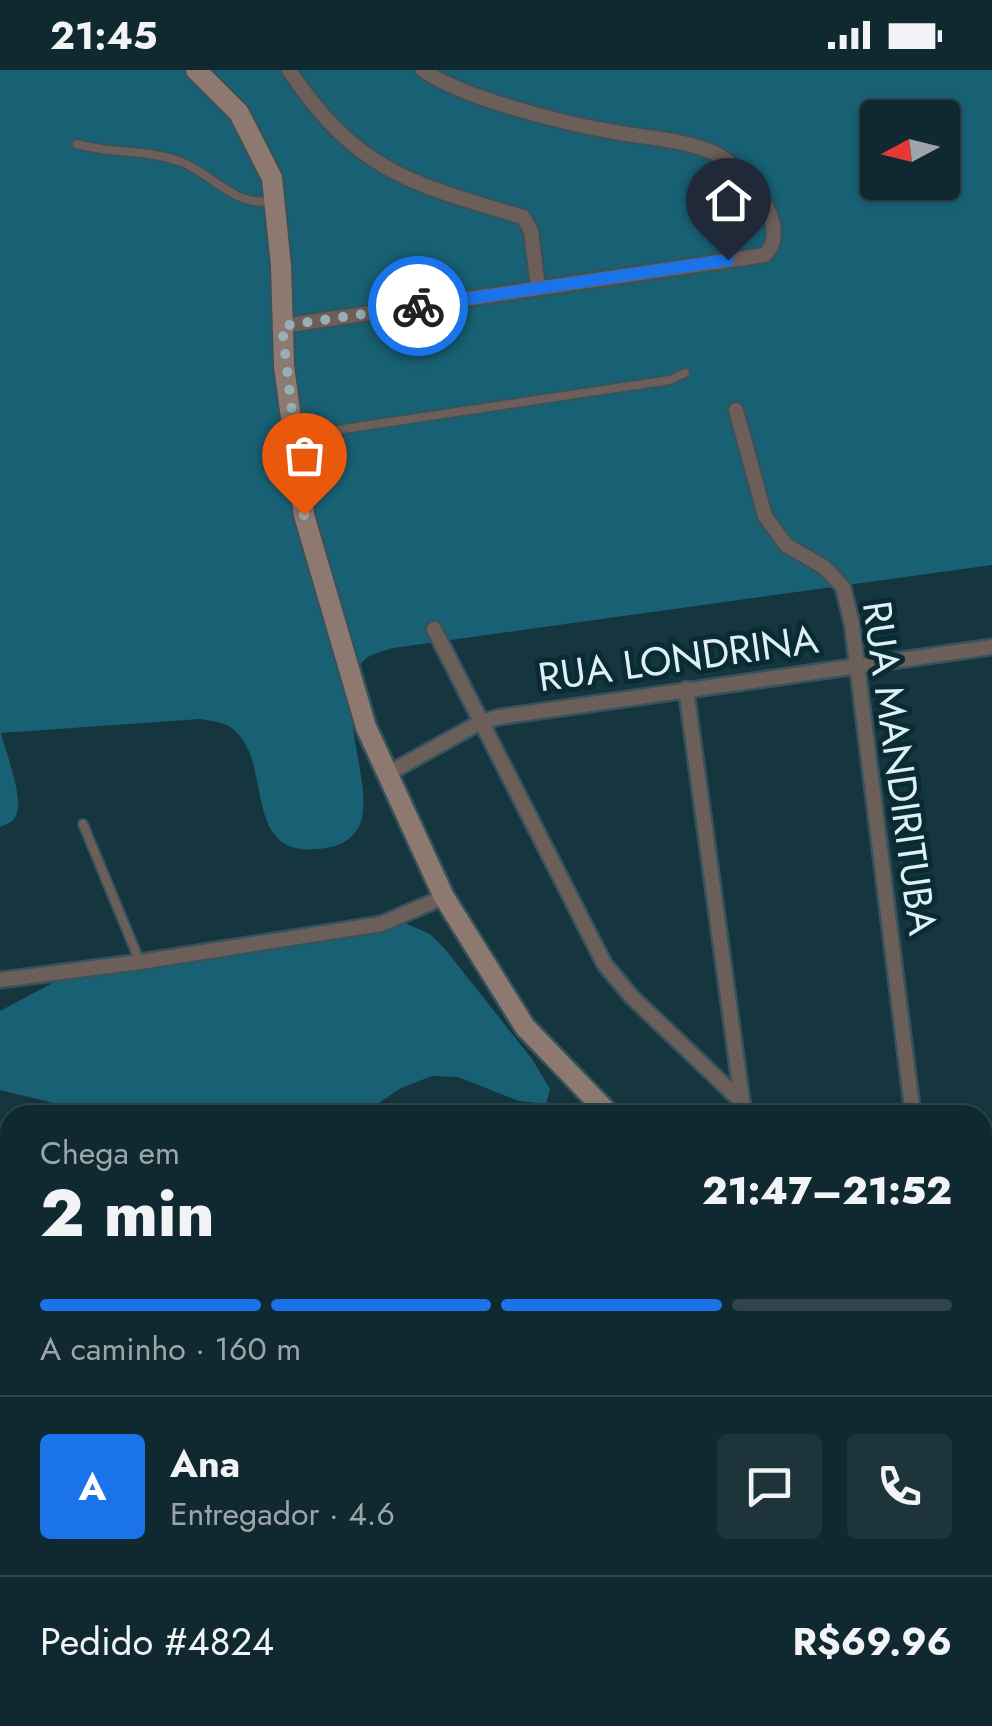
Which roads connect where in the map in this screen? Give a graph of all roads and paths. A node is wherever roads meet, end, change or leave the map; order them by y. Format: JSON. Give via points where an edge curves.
{"nodes":[{"id":1,"x":196,"y":70,"type":"edge"},
{"id":2,"x":288,"y":70,"type":"edge"},
{"id":3,"x":423,"y":70,"type":"edge"},
{"id":4,"x":76,"y":144,"type":"dead end"},
{"id":5,"x":276,"y":201,"type":"junction"},
{"id":6,"x":538,"y":287,"type":"junction"},
{"id":7,"x":282,"y":326,"type":"junction"},
{"id":8,"x":684,"y":373,"type":"dead end"},
{"id":9,"x":736,"y":410,"type":"dead end"},
{"id":10,"x":293,"y":436,"type":"junction"},
{"id":11,"x":434,"y":629,"type":"dead end"},
{"id":12,"x":992,"y":647,"type":"edge"},
{"id":13,"x":857,"y":664,"type":"junction"},
{"id":14,"x":686,"y":689,"type":"junction"},
{"id":15,"x":479,"y":723,"type":"junction"},
{"id":16,"x":387,"y":774,"type":"junction"},
{"id":17,"x":83,"y":824,"type":"dead end"},
{"id":18,"x":444,"y":897,"type":"junction"},
{"id":19,"x":140,"y":962,"type":"junction"},
{"id":20,"x":0,"y":980,"type":"edge"},
{"id":21,"x":600,"y":1105,"type":"edge"},
{"id":22,"x":740,"y":1105,"type":"edge"},
{"id":23,"x":743,"y":1105,"type":"edge"},
{"id":24,"x":912,"y":1105,"type":"edge"}],
"edges":[{"from":1,"to":5,"type":"street","via":[[239,113],[266,164]]},
{"from":2,"to":6,"type":"street","via":[[320,114],[378,165],[407,181],[523,217],[531,230]]},
{"from":3,"to":6,"type":"street","via":[[477,95],[586,127],[710,151],[752,183],[776,237],[766,254]]},
{"from":4,"to":5,"type":"lane","via":[[183,162],[248,201]]},
{"from":5,"to":7,"type":"street"},
{"from":6,"to":7,"type":"street"},
{"from":7,"to":10,"type":"street"},
{"from":8,"to":10,"type":"lane"},
{"from":9,"to":13,"type":"street","name":"RUA MANDIRITUBA","via":[[765,516],[786,545],[824,567],[843,588]]},
{"from":10,"to":16,"type":"street","via":[[304,515],[334,625]]},
{"from":11,"to":15,"type":"street"},
{"from":12,"to":13,"type":"street","name":"RUA LONDRINA"},
{"from":13,"to":14,"type":"street","name":"RUA LONDRINA"},
{"from":13,"to":24,"type":"street","name":"RUA MANDIRITUBA"},
{"from":14,"to":15,"type":"street","name":"RUA LONDRINA"},
{"from":14,"to":23,"type":"street"},
{"from":15,"to":16,"type":"street","name":"RUA LONDRINA"},
{"from":15,"to":22,"type":"street","via":[[605,964]]},
{"from":16,"to":18,"type":"street"},
{"from":17,"to":19,"type":"lane"},
{"from":18,"to":19,"type":"street","via":[[381,924]]},
{"from":18,"to":21,"type":"street","via":[[525,1027]]},
{"from":19,"to":20,"type":"street"}]}
